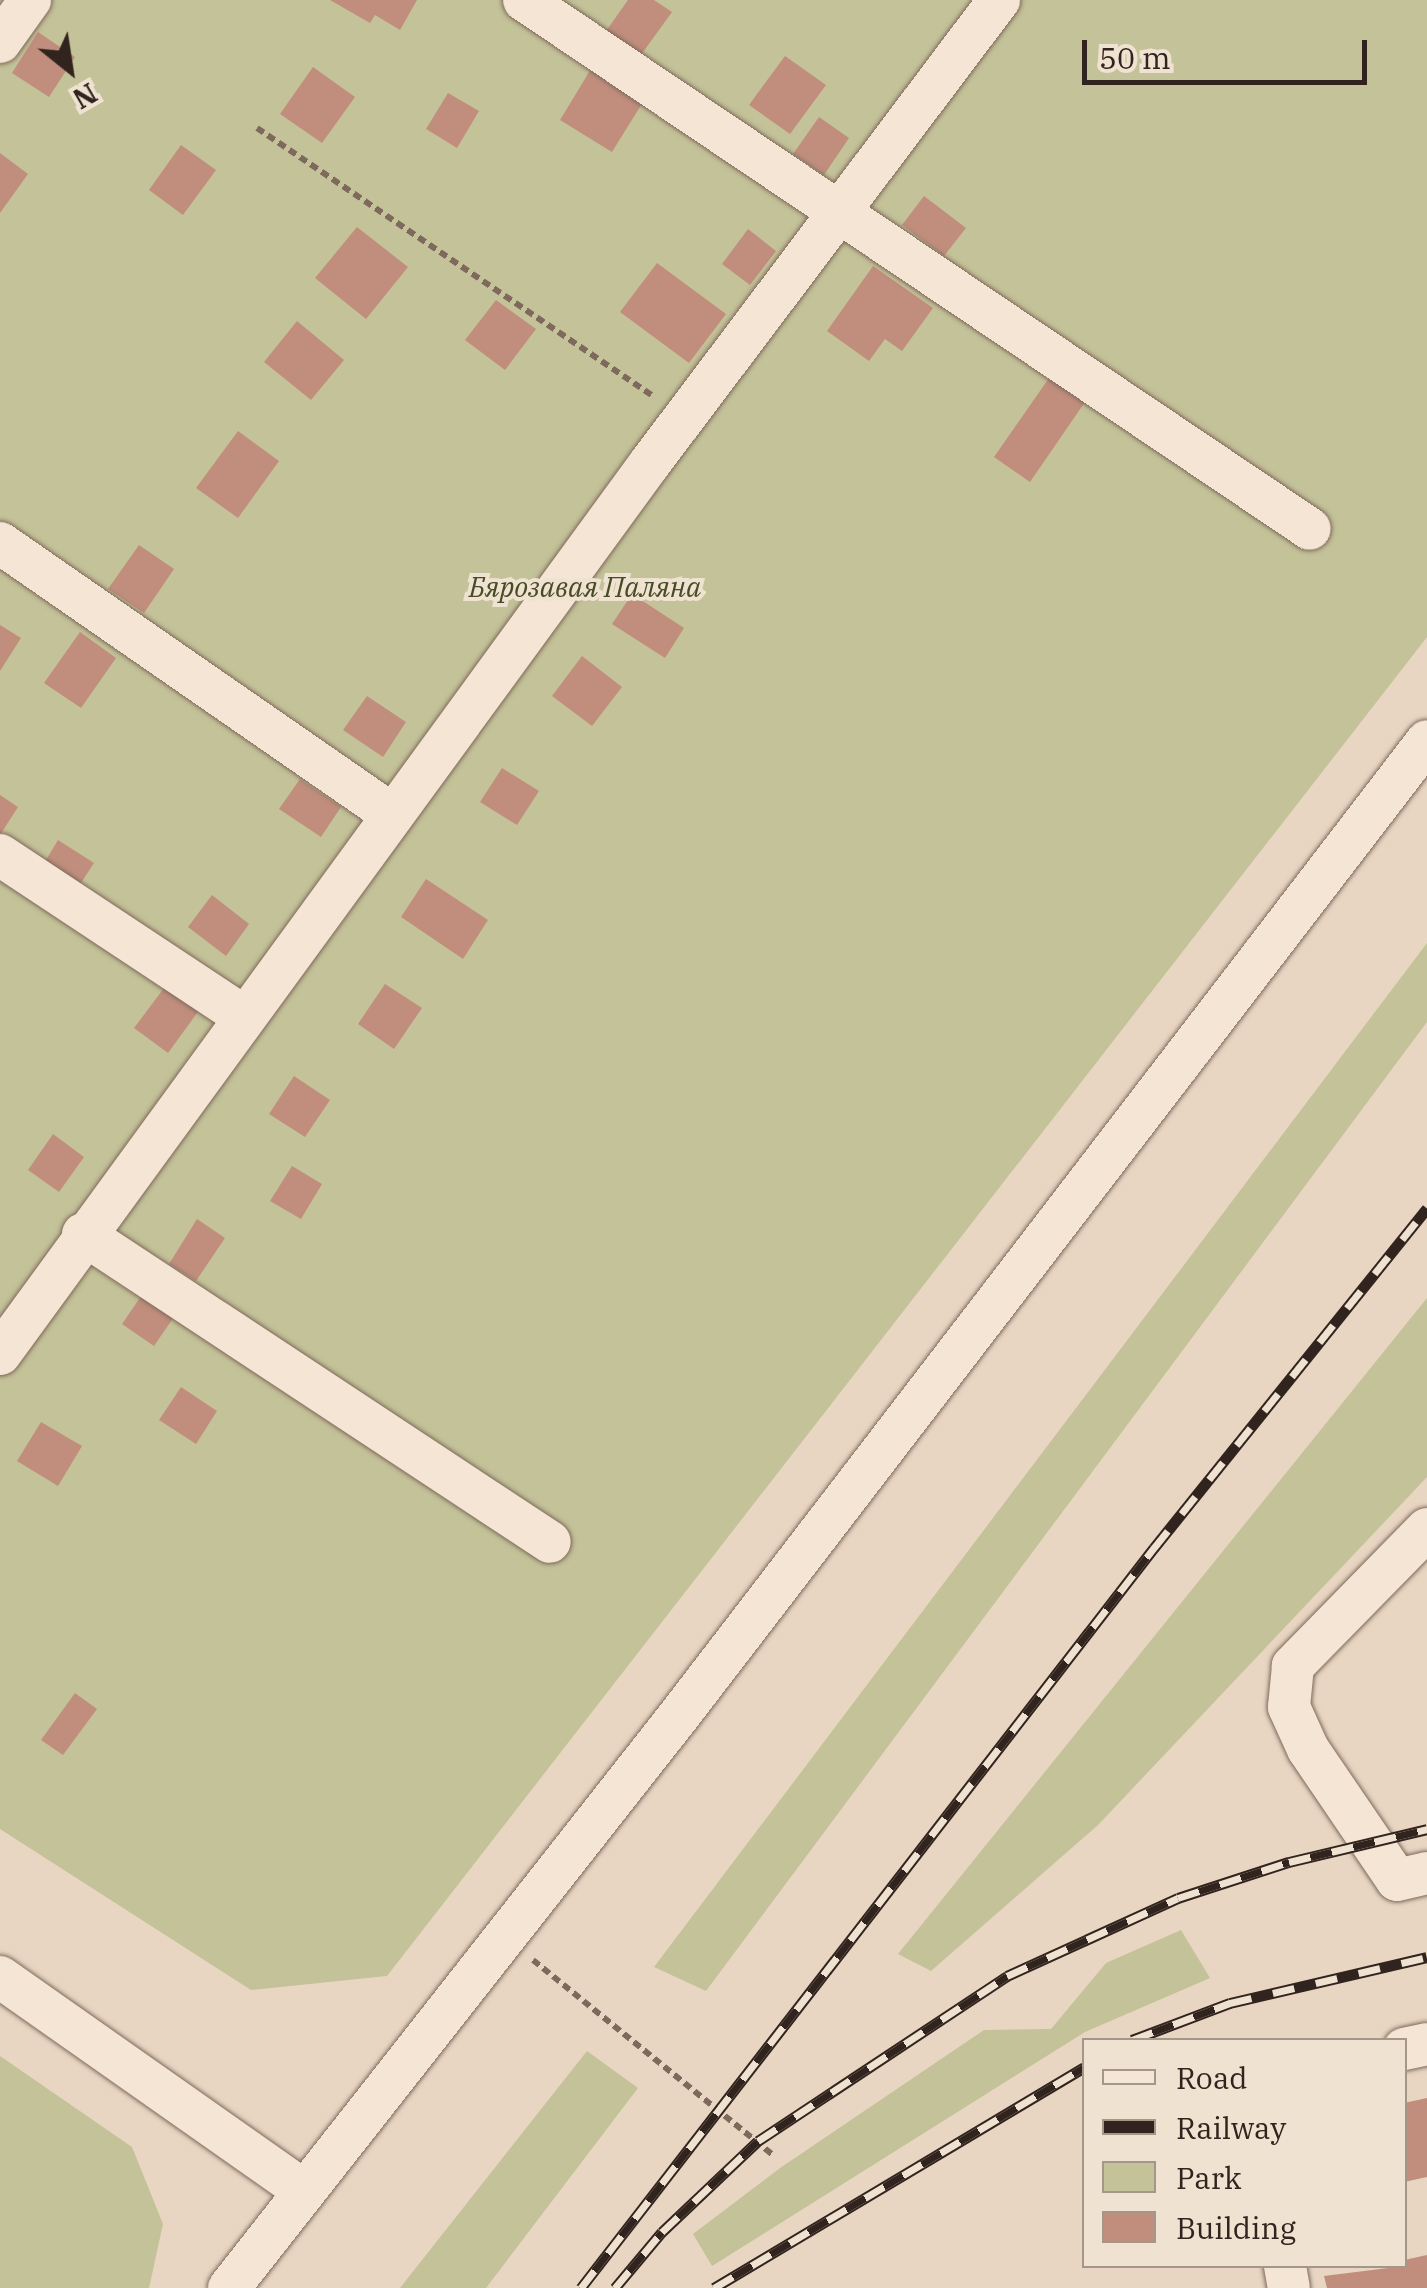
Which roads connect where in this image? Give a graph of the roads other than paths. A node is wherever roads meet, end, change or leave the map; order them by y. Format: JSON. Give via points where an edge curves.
{"nodes":[{"id":1,"x":30,"y":0,"type":"edge"},
{"id":2,"x":524,"y":0,"type":"edge"},
{"id":3,"x":999,"y":0,"type":"edge"},
{"id":4,"x":0,"y":42,"type":"edge"},
{"id":5,"x":842,"y":208,"type":"junction"},
{"id":6,"x":1310,"y":530,"type":"dead end"},
{"id":7,"x":0,"y":543,"type":"edge"},
{"id":8,"x":1427,"y":742,"type":"edge"},
{"id":9,"x":392,"y":814,"type":"junction"},
{"id":10,"x":0,"y":855,"type":"edge"},
{"id":11,"x":243,"y":1016,"type":"junction"},
{"id":12,"x":82,"y":1234,"type":"junction"},
{"id":13,"x":0,"y":1354,"type":"edge"},
{"id":14,"x":1427,"y":1529,"type":"edge"},
{"id":15,"x":550,"y":1542,"type":"dead end"},
{"id":16,"x":1427,"y":1872,"type":"edge"},
{"id":17,"x":0,"y":1977,"type":"edge"},
{"id":18,"x":304,"y":2190,"type":"junction"},
{"id":19,"x":229,"y":2288,"type":"edge"}],
"edges":[{"from":1,"to":4,"type":"street"},
{"from":2,"to":5,"type":"street"},
{"from":3,"to":5,"type":"street"},
{"from":5,"to":6,"type":"street"},
{"from":5,"to":9,"type":"street"},
{"from":7,"to":9,"type":"street"},
{"from":8,"to":18,"type":"street"},
{"from":9,"to":11,"type":"street"},
{"from":10,"to":11,"type":"street"},
{"from":11,"to":12,"type":"street"},
{"from":12,"to":13,"type":"street"},
{"from":12,"to":15,"type":"street"},
{"from":14,"to":16,"type":"street","via":[[1294,1666],[1289,1707],[1308,1750],[1397,1880]]},
{"from":17,"to":18,"type":"street"},
{"from":18,"to":19,"type":"street"}]}
